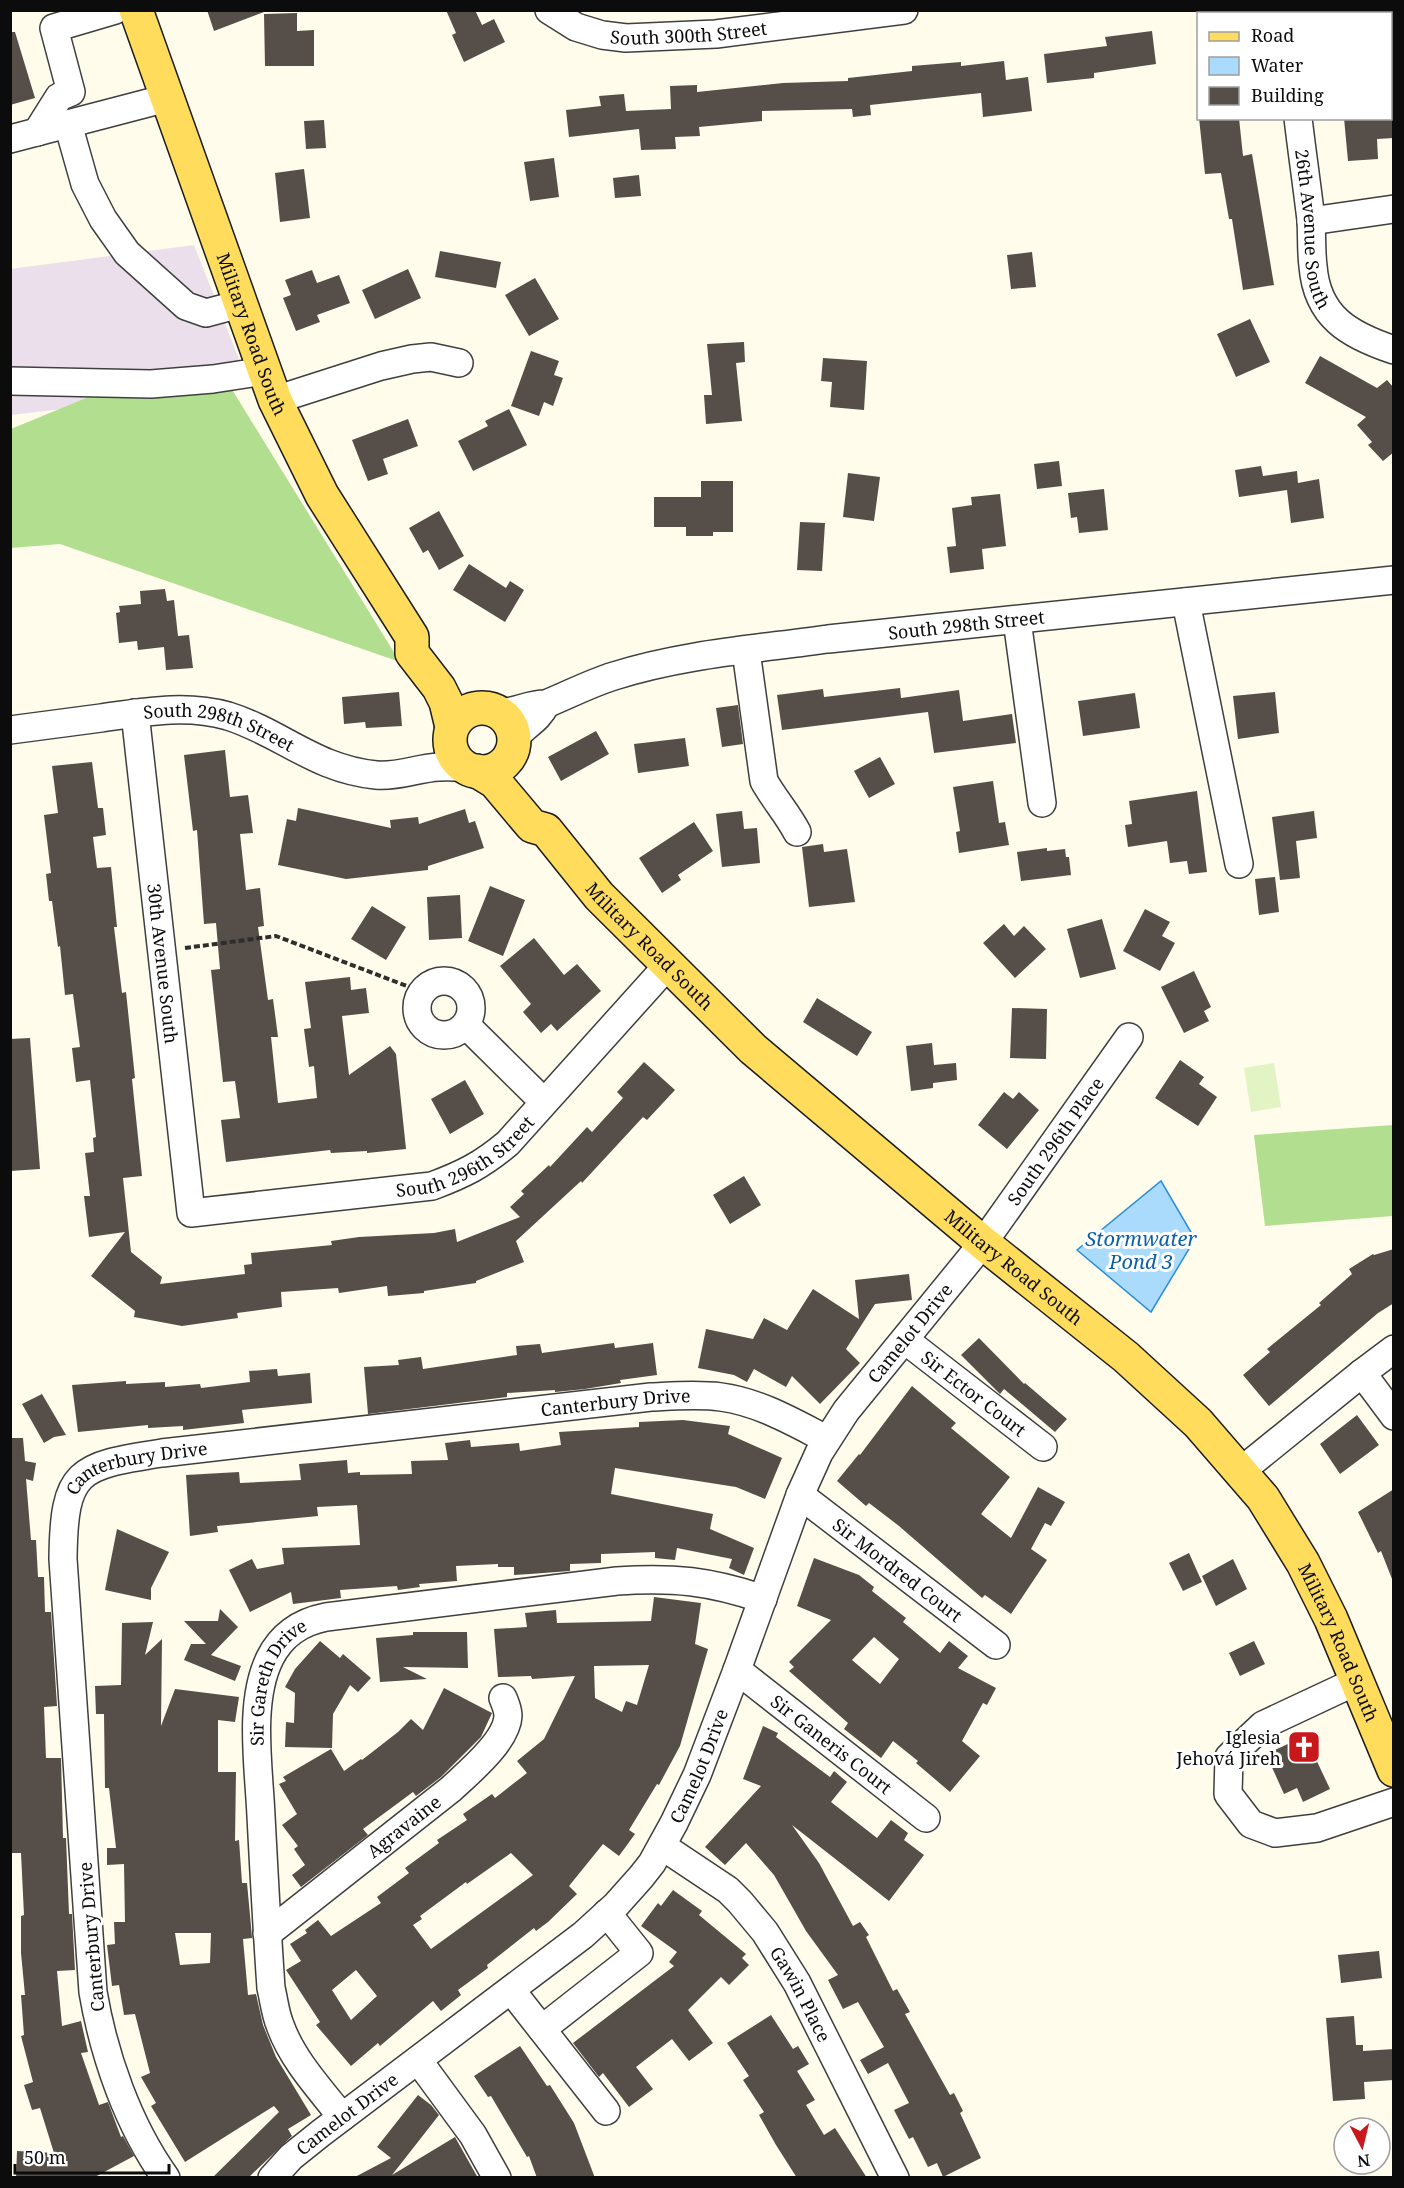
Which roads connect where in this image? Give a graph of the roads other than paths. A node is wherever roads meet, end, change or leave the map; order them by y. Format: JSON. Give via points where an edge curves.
{"nodes":[{"id":1,"x":115,"y":10,"type":"edge"},
{"id":2,"x":136,"y":10,"type":"edge"},
{"id":3,"x":549,"y":10,"type":"edge"},
{"id":4,"x":903,"y":10,"type":"edge"},
{"id":5,"x":167,"y":98,"type":"junction"},
{"id":6,"x":1298,"y":120,"type":"edge"},
{"id":7,"x":68,"y":124,"type":"junction"},
{"id":8,"x":37,"y":132,"type":"junction"},
{"id":9,"x":10,"y":140,"type":"edge"},
{"id":10,"x":1394,"y":210,"type":"edge"},
{"id":11,"x":1311,"y":221,"type":"junction"},
{"id":12,"x":240,"y":304,"type":"junction"},
{"id":13,"x":1394,"y":350,"type":"edge"},
{"id":14,"x":459,"y":363,"type":"dead end"},
{"id":15,"x":10,"y":381,"type":"edge"},
{"id":16,"x":270,"y":386,"type":"junction"},
{"id":17,"x":1394,"y":580,"type":"edge"},
{"id":18,"x":1186,"y":602,"type":"junction"},
{"id":19,"x":1017,"y":620,"type":"junction"},
{"id":20,"x":412,"y":637,"type":"junction"},
{"id":21,"x":746,"y":651,"type":"junction"},
{"id":22,"x":546,"y":704,"type":"junction"},
{"id":23,"x":492,"y":710,"type":"junction"},
{"id":24,"x":135,"y":713,"type":"junction"},
{"id":25,"x":10,"y":730,"type":"edge"},
{"id":26,"x":451,"y":732,"type":"junction"},
{"id":27,"x":513,"y":744,"type":"junction"},
{"id":28,"x":472,"y":769,"type":"junction"},
{"id":29,"x":421,"y":770,"type":"junction"},
{"id":30,"x":1042,"y":803,"type":"dead end"},
{"id":31,"x":546,"y":830,"type":"junction"},
{"id":32,"x":797,"y":832,"type":"dead end"},
{"id":33,"x":1239,"y":864,"type":"dead end"},
{"id":34,"x":668,"y":965,"type":"junction"},
{"id":35,"x":466,"y":1024,"type":"dead end"},
{"id":36,"x":1129,"y":1037,"type":"dead end"},
{"id":37,"x":544,"y":1102,"type":"junction"},
{"id":38,"x":191,"y":1213,"type":"joint"},
{"id":39,"x":983,"y":1243,"type":"junction"},
{"id":40,"x":905,"y":1340,"type":"junction"},
{"id":41,"x":1394,"y":1349,"type":"edge"},
{"id":42,"x":1362,"y":1373,"type":"junction"},
{"id":43,"x":1394,"y":1416,"type":"edge"},
{"id":44,"x":826,"y":1439,"type":"junction"},
{"id":45,"x":1043,"y":1447,"type":"dead end"},
{"id":46,"x":1240,"y":1471,"type":"junction"},
{"id":47,"x":800,"y":1495,"type":"junction"},
{"id":48,"x":763,"y":1599,"type":"junction"},
{"id":49,"x":996,"y":1645,"type":"dead end"},
{"id":50,"x":737,"y":1670,"type":"junction"},
{"id":51,"x":1357,"y":1681,"type":"junction"},
{"id":52,"x":503,"y":1698,"type":"dead end"},
{"id":53,"x":1394,"y":1770,"type":"edge"},
{"id":54,"x":1394,"y":1802,"type":"edge"},
{"id":55,"x":926,"y":1818,"type":"dead end"},
{"id":56,"x":662,"y":1846,"type":"junction"},
{"id":57,"x":607,"y":1913,"type":"junction"},
{"id":58,"x":267,"y":1934,"type":"junction"},
{"id":59,"x":511,"y":1990,"type":"junction"},
{"id":60,"x":542,"y":2029,"type":"junction"},
{"id":61,"x":418,"y":2060,"type":"junction"},
{"id":62,"x":606,"y":2111,"type":"dead end"},
{"id":63,"x":342,"y":2117,"type":"junction"},
{"id":64,"x":156,"y":2174,"type":"edge"},
{"id":65,"x":280,"y":2175,"type":"edge"},
{"id":66,"x":497,"y":2178,"type":"edge"},
{"id":67,"x":895,"y":2178,"type":"edge"}],
"edges":[{"from":1,"to":8,"type":"street","via":[[54,27],[71,92],[59,97]]},
{"from":2,"to":5,"type":"main road","name":"Military Road South"},
{"from":3,"to":4,"type":"street","name":"South 300th Street","via":[[576,27],[626,38],[716,34]]},
{"from":5,"to":7,"type":"street"},
{"from":5,"to":12,"type":"main road","name":"Military Road South"},
{"from":6,"to":11,"type":"street","name":"26th Avenue South"},
{"from":7,"to":8,"type":"street"},
{"from":7,"to":12,"type":"street","via":[[85,184],[127,253],[186,306],[206,313]]},
{"from":8,"to":9,"type":"street"},
{"from":10,"to":11,"type":"street"},
{"from":11,"to":13,"type":"street","name":"26th Avenue South","via":[[1313,266],[1319,295],[1330,314],[1358,336]]},
{"from":12,"to":16,"type":"main road","name":"Military Road South"},
{"from":14,"to":16,"type":"street","via":[[431,357],[406,360]]},
{"from":15,"to":16,"type":"street","via":[[151,384],[213,379]]},
{"from":16,"to":20,"type":"main road","name":"Military Road South","via":[[322,495]]},
{"from":17,"to":18,"type":"street","name":"South 298th Street"},
{"from":18,"to":19,"type":"street","name":"South 298th Street"},
{"from":18,"to":33,"type":"street"},
{"from":19,"to":21,"type":"street","name":"South 298th Street"},
{"from":19,"to":30,"type":"street"},
{"from":20,"to":23,"type":"main road","name":"Military Road South","via":[[428,643],[467,695]]},
{"from":20,"to":26,"type":"main road","name":"Military Road South","via":[[412,653],[446,702]]},
{"from":21,"to":22,"type":"street","name":"South 298th Street","via":[[639,669]]},
{"from":21,"to":32,"type":"street","via":[[764,781]]},
{"from":22,"to":23,"type":"street","name":"South 298th Street","via":[[534,703],[515,711]]},
{"from":22,"to":27,"type":"street","name":"South 298th Street","via":[[540,717],[518,733]]},
{"from":23,"to":26,"type":"main road","via":[[467,711]]},
{"from":23,"to":27,"type":"main road","via":[[506,718],[512,728]]},
{"from":24,"to":25,"type":"street","name":"South 298th Street"},
{"from":24,"to":29,"type":"street","name":"South 298th Street","via":[[207,711],[252,725],[334,767],[377,775]]},
{"from":24,"to":38,"type":"street","name":"30th Avenue South"},
{"from":26,"to":28,"type":"main road","via":[[454,757]]},
{"from":26,"to":29,"type":"street","via":[[435,759]]},
{"from":27,"to":28,"type":"main road","via":[[501,766],[491,771]]},
{"from":27,"to":31,"type":"main road","name":"Military Road South","via":[[520,782],[545,816]]},
{"from":28,"to":29,"type":"street","name":"South 298th Street","via":[[439,766]]},
{"from":28,"to":31,"type":"main road","name":"Military Road South","via":[[495,782],[532,826]]},
{"from":31,"to":34,"type":"main road","name":"Military Road South","via":[[599,896]]},
{"from":34,"to":37,"type":"street","name":"South 296th Street"},
{"from":34,"to":39,"type":"main road","name":"Military Road South","via":[[753,1049]]},
{"from":35,"to":37,"type":"street"},
{"from":36,"to":39,"type":"street","name":"South 296th Place"},
{"from":37,"to":38,"type":"street","name":"South 296th Street","via":[[508,1143],[485,1162],[432,1186]]},
{"from":39,"to":40,"type":"street","name":"Camelot Drive"},
{"from":39,"to":46,"type":"main road","name":"Military Road South","via":[[1168,1394]]},
{"from":40,"to":44,"type":"street","name":"Camelot Drive"},
{"from":40,"to":45,"type":"street","name":"Sir Ector Court"},
{"from":41,"to":42,"type":"street"},
{"from":42,"to":43,"type":"street"},
{"from":42,"to":46,"type":"street"},
{"from":44,"to":47,"type":"street","name":"Camelot Drive"},
{"from":44,"to":64,"type":"street","name":"Canterbury Drive","via":[[739,1401],[700,1395],[660,1396],[162,1453],[104,1465],[77,1481],[66,1506],[63,1559],[93,1992],[115,2073]]},
{"from":46,"to":51,"type":"main road","name":"Military Road South","via":[[1263,1498],[1308,1571]]},
{"from":47,"to":48,"type":"street","name":"Camelot Drive"},
{"from":47,"to":49,"type":"street","name":"Sir Mordred Court"},
{"from":48,"to":50,"type":"street","name":"Camelot Drive"},
{"from":48,"to":58,"type":"street","name":"Sir Gareth Drive","via":[[698,1581],[632,1580],[353,1612],[315,1619],[292,1630],[269,1660],[259,1702],[257,1734]]},
{"from":50,"to":55,"type":"street","name":"Sir Ganeris Court"},
{"from":50,"to":56,"type":"street","name":"Camelot Drive","via":[[697,1775]]},
{"from":51,"to":53,"type":"main road","name":"Military Road South"},
{"from":51,"to":54,"type":"street","via":[[1263,1725],[1229,1757],[1228,1794],[1251,1824],[1275,1833],[1317,1828]]},
{"from":52,"to":58,"type":"street","name":"Agravaine","via":[[508,1716],[505,1728],[472,1770]]},
{"from":56,"to":57,"type":"street","name":"Camelot Drive","via":[[641,1877]]},
{"from":56,"to":67,"type":"street","name":"Gawin Place","via":[[728,1890],[765,1932],[797,1983]]},
{"from":57,"to":59,"type":"street","name":"Camelot Drive"},
{"from":57,"to":60,"type":"street","via":[[639,1953]]},
{"from":58,"to":63,"type":"street","name":"Sir Gareth Drive","via":[[271,1988],[280,2025],[303,2067]]},
{"from":59,"to":60,"type":"street"},
{"from":59,"to":61,"type":"street","name":"Camelot Drive"},
{"from":60,"to":62,"type":"street"},
{"from":61,"to":63,"type":"street","name":"Camelot Drive"},
{"from":61,"to":66,"type":"street","via":[[473,2135]]},
{"from":63,"to":65,"type":"street","name":"Camelot Drive","via":[[304,2146]]}]}
